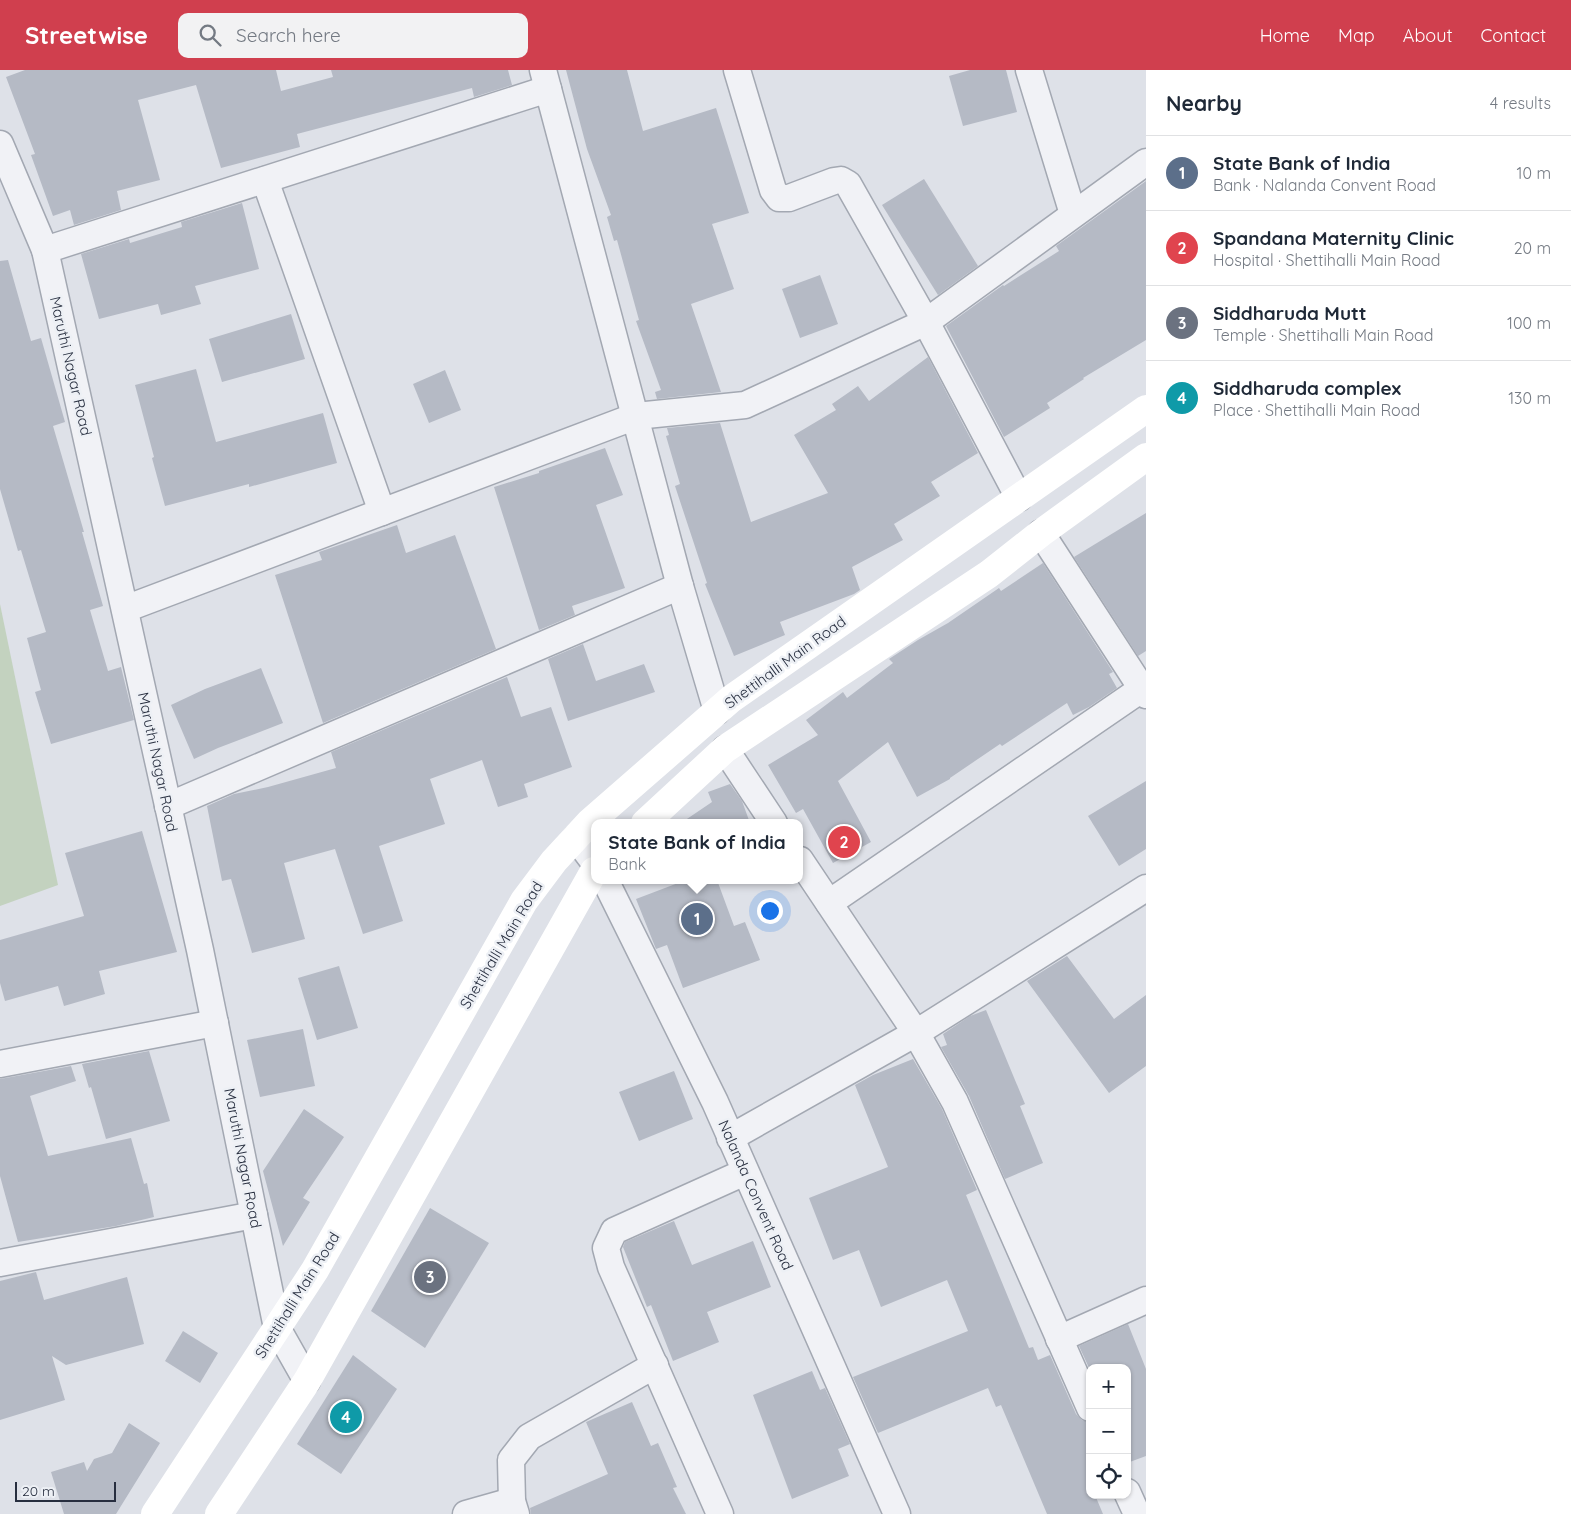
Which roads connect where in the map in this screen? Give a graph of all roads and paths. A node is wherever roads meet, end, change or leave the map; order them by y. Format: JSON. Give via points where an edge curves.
{"nodes":[{"id":1,"x":737,"y":70,"type":"edge"},
{"id":2,"x":1029,"y":70,"type":"edge"},
{"id":3,"x":546,"y":80,"type":"edge"},
{"id":4,"x":0,"y":144,"type":"edge"},
{"id":5,"x":1146,"y":162,"type":"edge"},
{"id":6,"x":265,"y":180,"type":"junction"},
{"id":7,"x":1073,"y":214,"type":"junction"},
{"id":8,"x":45,"y":250,"type":"junction"},
{"id":9,"x":926,"y":322,"type":"junction"},
{"id":10,"x":1146,"y":409,"type":"edge"},
{"id":11,"x":636,"y":416,"type":"junction"},
{"id":12,"x":1146,"y":457,"type":"edge"},
{"id":13,"x":1019,"y":498,"type":"junction"},
{"id":14,"x":382,"y":512,"type":"junction"},
{"id":15,"x":1041,"y":533,"type":"junction"},
{"id":16,"x":680,"y":586,"type":"junction"},
{"id":17,"x":124,"y":608,"type":"junction"},
{"id":18,"x":1145,"y":690,"type":"edge"},
{"id":19,"x":717,"y":711,"type":"junction"},
{"id":20,"x":725,"y":749,"type":"junction"},
{"id":21,"x":168,"y":806,"type":"junction"},
{"id":22,"x":593,"y":819,"type":"edge"},
{"id":23,"x":649,"y":819,"type":"edge"},
{"id":24,"x":771,"y":819,"type":"edge"},
{"id":25,"x":591,"y":821,"type":"edge"},
{"id":26,"x":576,"y":838,"type":"junction"},
{"id":27,"x":591,"y":858,"type":"edge"},
{"id":28,"x":803,"y":865,"type":"edge"},
{"id":29,"x":591,"y":876,"type":"edge"},
{"id":30,"x":607,"y":884,"type":"edge"},
{"id":31,"x":1146,"y":888,"type":"edge"},
{"id":32,"x":828,"y":903,"type":"junction"},
{"id":33,"x":215,"y":1023,"type":"junction"},
{"id":34,"x":916,"y":1033,"type":"junction"},
{"id":35,"x":0,"y":1064,"type":"edge"},
{"id":36,"x":730,"y":1138,"type":"junction"},
{"id":37,"x":746,"y":1172,"type":"junction"},
{"id":38,"x":254,"y":1215,"type":"junction"},
{"id":39,"x":0,"y":1263,"type":"edge"},
{"id":40,"x":1146,"y":1300,"type":"edge"},
{"id":41,"x":277,"y":1328,"type":"junction"},
{"id":42,"x":1059,"y":1339,"type":"junction"},
{"id":43,"x":655,"y":1365,"type":"junction"},
{"id":44,"x":307,"y":1381,"type":"junction"},
{"id":45,"x":1086,"y":1399,"type":"edge"},
{"id":46,"x":1130,"y":1499,"type":"edge"},
{"id":47,"x":514,"y":1508,"type":"edge"},
{"id":48,"x":155,"y":1514,"type":"edge"},
{"id":49,"x":218,"y":1514,"type":"edge"},
{"id":50,"x":466,"y":1514,"type":"edge"},
{"id":51,"x":720,"y":1514,"type":"edge"},
{"id":52,"x":897,"y":1514,"type":"edge"},
{"id":53,"x":1137,"y":1514,"type":"edge"}],
"edges":[{"from":1,"to":9,"type":"street","via":[[779,198],[789,198],[834,181],[848,184]]},
{"from":2,"to":7,"type":"street"},
{"from":3,"to":6,"type":"street"},
{"from":3,"to":11,"type":"street"},
{"from":4,"to":8,"type":"street","name":"Maruthi Nagar Road"},
{"from":5,"to":7,"type":"street"},
{"from":6,"to":8,"type":"street"},
{"from":6,"to":14,"type":"street"},
{"from":7,"to":9,"type":"street"},
{"from":8,"to":17,"type":"street","name":"Maruthi Nagar Road"},
{"from":9,"to":11,"type":"street","via":[[745,405]]},
{"from":9,"to":13,"type":"street"},
{"from":10,"to":13,"type":"main road","name":"Shettihalli Main Road"},
{"from":11,"to":14,"type":"street"},
{"from":11,"to":16,"type":"street"},
{"from":12,"to":15,"type":"main road"},
{"from":13,"to":19,"type":"main road","name":"Shettihalli Main Road"},
{"from":14,"to":17,"type":"street"},
{"from":15,"to":18,"type":"street"},
{"from":15,"to":20,"type":"main road","via":[[989,574]]},
{"from":16,"to":19,"type":"street"},
{"from":16,"to":21,"type":"street"},
{"from":17,"to":21,"type":"street","name":"Maruthi Nagar Road"},
{"from":18,"to":32,"type":"street"},
{"from":19,"to":22,"type":"main road","name":"Shettihalli Main Road"},
{"from":20,"to":23,"type":"main road"},
{"from":20,"to":24,"type":"street"},
{"from":21,"to":33,"type":"street","name":"Maruthi Nagar Road"},
{"from":25,"to":26,"type":"main road","name":"Shettihalli Main Road"},
{"from":26,"to":27,"type":"street"},
{"from":26,"to":41,"type":"main road","name":"Shettihalli Main Road","via":[[524,901],[315,1270]]},
{"from":28,"to":32,"type":"street"},
{"from":29,"to":44,"type":"main road"},
{"from":30,"to":36,"type":"street","name":"Nalanda Convent Road"},
{"from":31,"to":34,"type":"street"},
{"from":32,"to":34,"type":"street"},
{"from":33,"to":35,"type":"street"},
{"from":33,"to":38,"type":"street","name":"Maruthi Nagar Road"},
{"from":34,"to":36,"type":"street"},
{"from":34,"to":42,"type":"street","via":[[955,1102]]},
{"from":36,"to":37,"type":"street","name":"Nalanda Convent Road"},
{"from":37,"to":43,"type":"street","via":[[614,1231],[606,1248],[611,1267]]},
{"from":37,"to":52,"type":"street","name":"Nalanda Convent Road"},
{"from":38,"to":39,"type":"street"},
{"from":38,"to":41,"type":"street","name":"Maruthi Nagar Road"},
{"from":40,"to":42,"type":"street"},
{"from":41,"to":44,"type":"street","name":"Maruthi Nagar Road"},
{"from":41,"to":48,"type":"main road","name":"Shettihalli Main Road"},
{"from":42,"to":45,"type":"street"},
{"from":43,"to":47,"type":"street","via":[[529,1437],[511,1460]]},
{"from":43,"to":51,"type":"street"},
{"from":44,"to":49,"type":"main road"},
{"from":46,"to":53,"type":"street"},
{"from":47,"to":50,"type":"street"}]}
